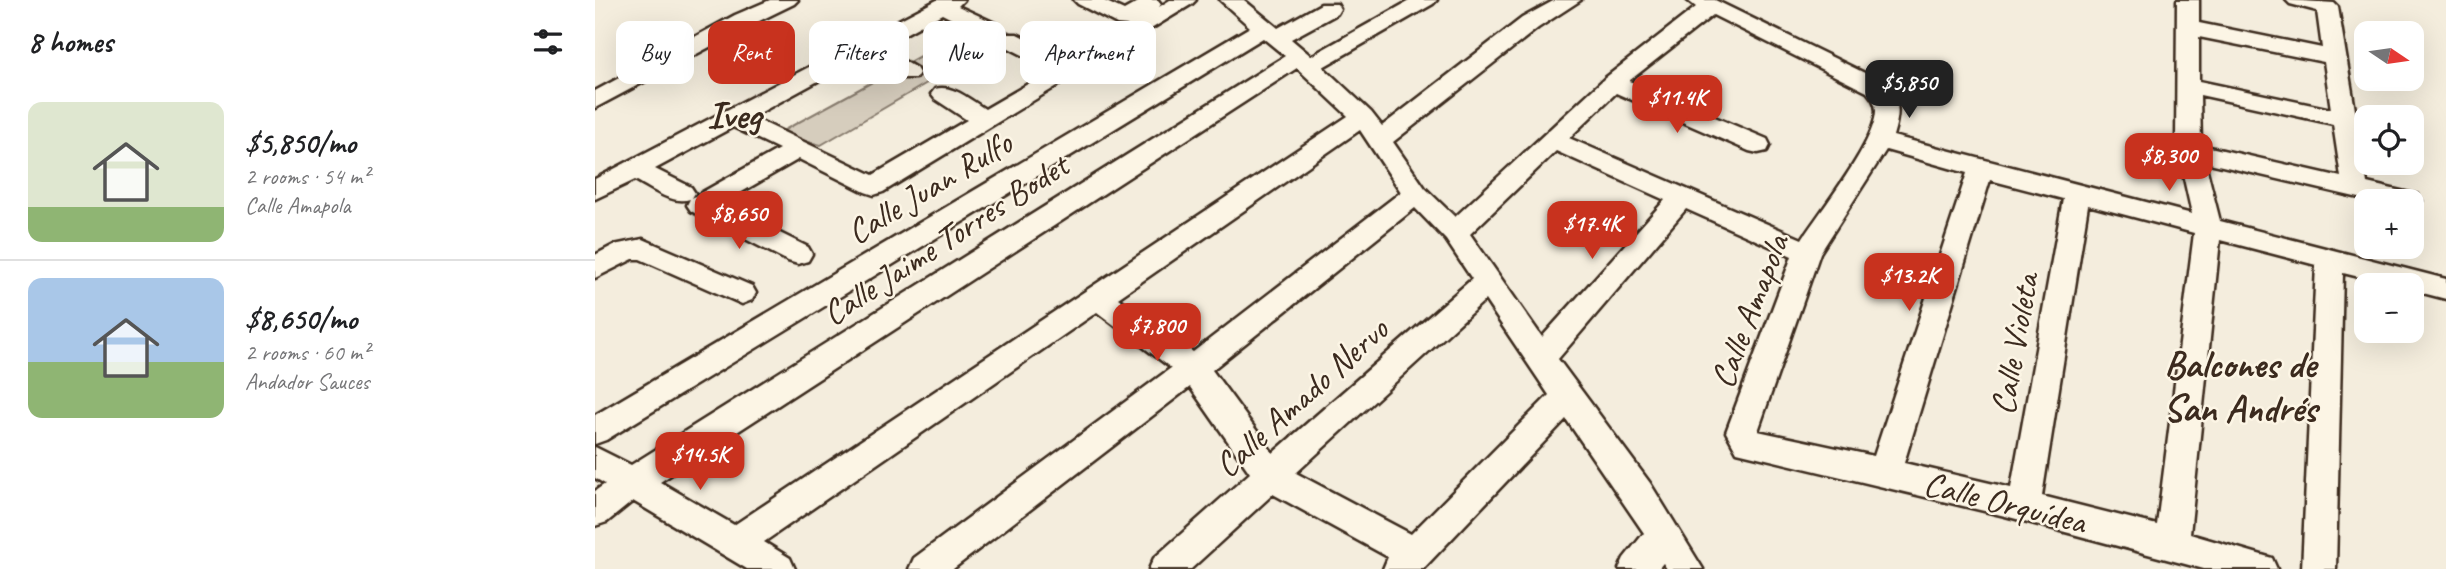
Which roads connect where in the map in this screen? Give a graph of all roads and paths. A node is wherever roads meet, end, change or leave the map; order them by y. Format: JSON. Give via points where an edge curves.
{"nodes":[{"id":1,"x":787,"y":0,"type":"edge"},
{"id":2,"x":1085,"y":0,"type":"edge"},
{"id":3,"x":1158,"y":0,"type":"edge"},
{"id":4,"x":1185,"y":0,"type":"edge"},
{"id":5,"x":1231,"y":0,"type":"edge"},
{"id":6,"x":1426,"y":0,"type":"edge"},
{"id":7,"x":1570,"y":0,"type":"edge"},
{"id":8,"x":2188,"y":0,"type":"edge"},
{"id":9,"x":2297,"y":0,"type":"edge"},
{"id":10,"x":947,"y":3,"type":"edge"},
{"id":11,"x":1705,"y":3,"type":"edge"},
{"id":12,"x":1329,"y":9,"type":"dead end"},
{"id":13,"x":1149,"y":21,"type":"edge"},
{"id":14,"x":909,"y":23,"type":"edge"},
{"id":15,"x":2189,"y":28,"type":"junction"},
{"id":16,"x":1271,"y":33,"type":"junction"},
{"id":17,"x":1020,"y":45,"type":"edge"},
{"id":18,"x":2334,"y":57,"type":"junction"},
{"id":19,"x":1304,"y":61,"type":"junction"},
{"id":20,"x":809,"y":77,"type":"edge"},
{"id":21,"x":1613,"y":83,"type":"junction"},
{"id":22,"x":1044,"y":84,"type":"edge"},
{"id":23,"x":2189,"y":86,"type":"junction"},
{"id":24,"x":943,"y":94,"type":"dead end"},
{"id":25,"x":595,"y":101,"type":"edge"},
{"id":26,"x":733,"y":117,"type":"junction"},
{"id":27,"x":2344,"y":119,"type":"junction"},
{"id":28,"x":985,"y":120,"type":"junction"},
{"id":29,"x":1371,"y":129,"type":"junction"},
{"id":30,"x":1880,"y":140,"type":"junction"},
{"id":31,"x":1554,"y":141,"type":"junction"},
{"id":32,"x":1758,"y":145,"type":"dead end"},
{"id":33,"x":797,"y":149,"type":"junction"},
{"id":34,"x":2191,"y":151,"type":"junction"},
{"id":35,"x":634,"y":169,"type":"junction"},
{"id":36,"x":1980,"y":169,"type":"junction"},
{"id":37,"x":2355,"y":188,"type":"junction"},
{"id":38,"x":2359,"y":189,"type":"edge"},
{"id":39,"x":595,"y":190,"type":"edge"},
{"id":40,"x":1416,"y":194,"type":"junction"},
{"id":41,"x":2077,"y":194,"type":"junction"},
{"id":42,"x":1681,"y":198,"type":"junction"},
{"id":43,"x":691,"y":199,"type":"junction"},
{"id":44,"x":2208,"y":228,"type":"junction"},
{"id":45,"x":1455,"y":233,"type":"junction"},
{"id":46,"x":1807,"y":252,"type":"junction"},
{"id":47,"x":799,"y":254,"type":"dead end"},
{"id":48,"x":2330,"y":259,"type":"junction"},
{"id":49,"x":595,"y":268,"type":"edge"},
{"id":50,"x":1487,"y":282,"type":"junction"},
{"id":51,"x":2446,"y":289,"type":"edge"},
{"id":52,"x":742,"y":293,"type":"dead end"},
{"id":53,"x":1097,"y":297,"type":"junction"},
{"id":54,"x":1541,"y":358,"type":"junction"},
{"id":55,"x":1193,"y":368,"type":"junction"},
{"id":56,"x":1567,"y":397,"type":"junction"},
{"id":57,"x":595,"y":431,"type":"edge"},
{"id":58,"x":1748,"y":442,"type":"joint"},
{"id":59,"x":595,"y":461,"type":"edge"},
{"id":60,"x":1885,"y":472,"type":"junction"},
{"id":61,"x":1271,"y":475,"type":"junction"},
{"id":62,"x":631,"y":483,"type":"junction"},
{"id":63,"x":2024,"y":507,"type":"junction"},
{"id":64,"x":595,"y":510,"type":"edge"},
{"id":65,"x":1665,"y":534,"type":"junction"},
{"id":66,"x":2172,"y":543,"type":"junction"},
{"id":67,"x":758,"y":561,"type":"edge"},
{"id":68,"x":1407,"y":561,"type":"edge"},
{"id":69,"x":2239,"y":566,"type":"edge"},
{"id":70,"x":926,"y":569,"type":"edge"},
{"id":71,"x":1166,"y":569,"type":"edge"},
{"id":72,"x":1636,"y":569,"type":"edge"},
{"id":73,"x":1686,"y":569,"type":"edge"},
{"id":74,"x":2319,"y":569,"type":"edge"}],
"edges":[{"from":1,"to":25,"type":"street"},
{"from":2,"to":3,"type":"street","via":[[1125,19]]},
{"from":4,"to":13,"type":"street"},
{"from":5,"to":16,"type":"street"},
{"from":6,"to":19,"type":"street","name":"Calle Jaime Torres Bodet"},
{"from":7,"to":29,"type":"street"},
{"from":8,"to":15,"type":"street"},
{"from":9,"to":18,"type":"street","via":[[2327,6]]},
{"from":10,"to":14,"type":"street"},
{"from":10,"to":17,"type":"street"},
{"from":11,"to":21,"type":"street"},
{"from":11,"to":30,"type":"street","name":"Calle Amapola","via":[[1875,87],[1885,98],[1888,111]]},
{"from":12,"to":16,"type":"street","name":"Calle Juan Rulfo"},
{"from":15,"to":18,"type":"street"},
{"from":15,"to":23,"type":"street"},
{"from":16,"to":19,"type":"street"},
{"from":16,"to":57,"type":"street","name":"Calle Juan Rulfo"},
{"from":18,"to":27,"type":"street"},
{"from":19,"to":29,"type":"street"},
{"from":19,"to":62,"type":"street","name":"Calle Jaime Torres Bodet"},
{"from":20,"to":26,"type":"street"},
{"from":21,"to":31,"type":"street"},
{"from":21,"to":32,"type":"street"},
{"from":22,"to":28,"type":"street"},
{"from":23,"to":27,"type":"street"},
{"from":23,"to":34,"type":"street"},
{"from":24,"to":28,"type":"street"},
{"from":26,"to":33,"type":"street"},
{"from":26,"to":35,"type":"street"},
{"from":27,"to":37,"type":"street"},
{"from":28,"to":33,"type":"street","via":[[874,186]]},
{"from":29,"to":40,"type":"street"},
{"from":29,"to":53,"type":"street"},
{"from":30,"to":36,"type":"street"},
{"from":30,"to":46,"type":"street","name":"Calle Amapola"},
{"from":31,"to":42,"type":"street"},
{"from":31,"to":45,"type":"street"},
{"from":33,"to":43,"type":"street"},
{"from":34,"to":37,"type":"street"},
{"from":34,"to":44,"type":"street"},
{"from":35,"to":39,"type":"street"},
{"from":35,"to":43,"type":"street"},
{"from":36,"to":41,"type":"street"},
{"from":36,"to":60,"type":"street"},
{"from":37,"to":38,"type":"street"},
{"from":40,"to":45,"type":"street"},
{"from":40,"to":55,"type":"street"},
{"from":41,"to":44,"type":"street"},
{"from":41,"to":63,"type":"street","name":"Calle Violeta"},
{"from":42,"to":46,"type":"street"},
{"from":42,"to":54,"type":"street"},
{"from":43,"to":47,"type":"street"},
{"from":44,"to":48,"type":"street"},
{"from":44,"to":66,"type":"street"},
{"from":45,"to":50,"type":"street"},
{"from":46,"to":58,"type":"street","name":"Calle Amapola","via":[[1742,432]]},
{"from":48,"to":51,"type":"street"},
{"from":48,"to":74,"type":"street"},
{"from":49,"to":52,"type":"street","via":[[634,248],[643,249]]},
{"from":50,"to":54,"type":"street"},
{"from":50,"to":61,"type":"street","name":"Calle Amado Nervo"},
{"from":53,"to":55,"type":"street"},
{"from":53,"to":67,"type":"street"},
{"from":54,"to":56,"type":"street"},
{"from":55,"to":61,"type":"street"},
{"from":55,"to":70,"type":"street"},
{"from":56,"to":65,"type":"street"},
{"from":56,"to":68,"type":"street"},
{"from":58,"to":60,"type":"street","name":"Calle Orquídea"},
{"from":59,"to":62,"type":"street"},
{"from":60,"to":63,"type":"street","name":"Calle Orquídea"},
{"from":61,"to":68,"type":"street"},
{"from":61,"to":71,"type":"street","name":"Calle Amado Nervo"},
{"from":62,"to":64,"type":"street","name":"Calle Jaime Torres Bodet"},
{"from":62,"to":67,"type":"street"},
{"from":63,"to":66,"type":"street","name":"Calle Orquídea"},
{"from":65,"to":72,"type":"street"},
{"from":65,"to":73,"type":"street"},
{"from":66,"to":69,"type":"street","name":"Calle Orquídea"}]}
